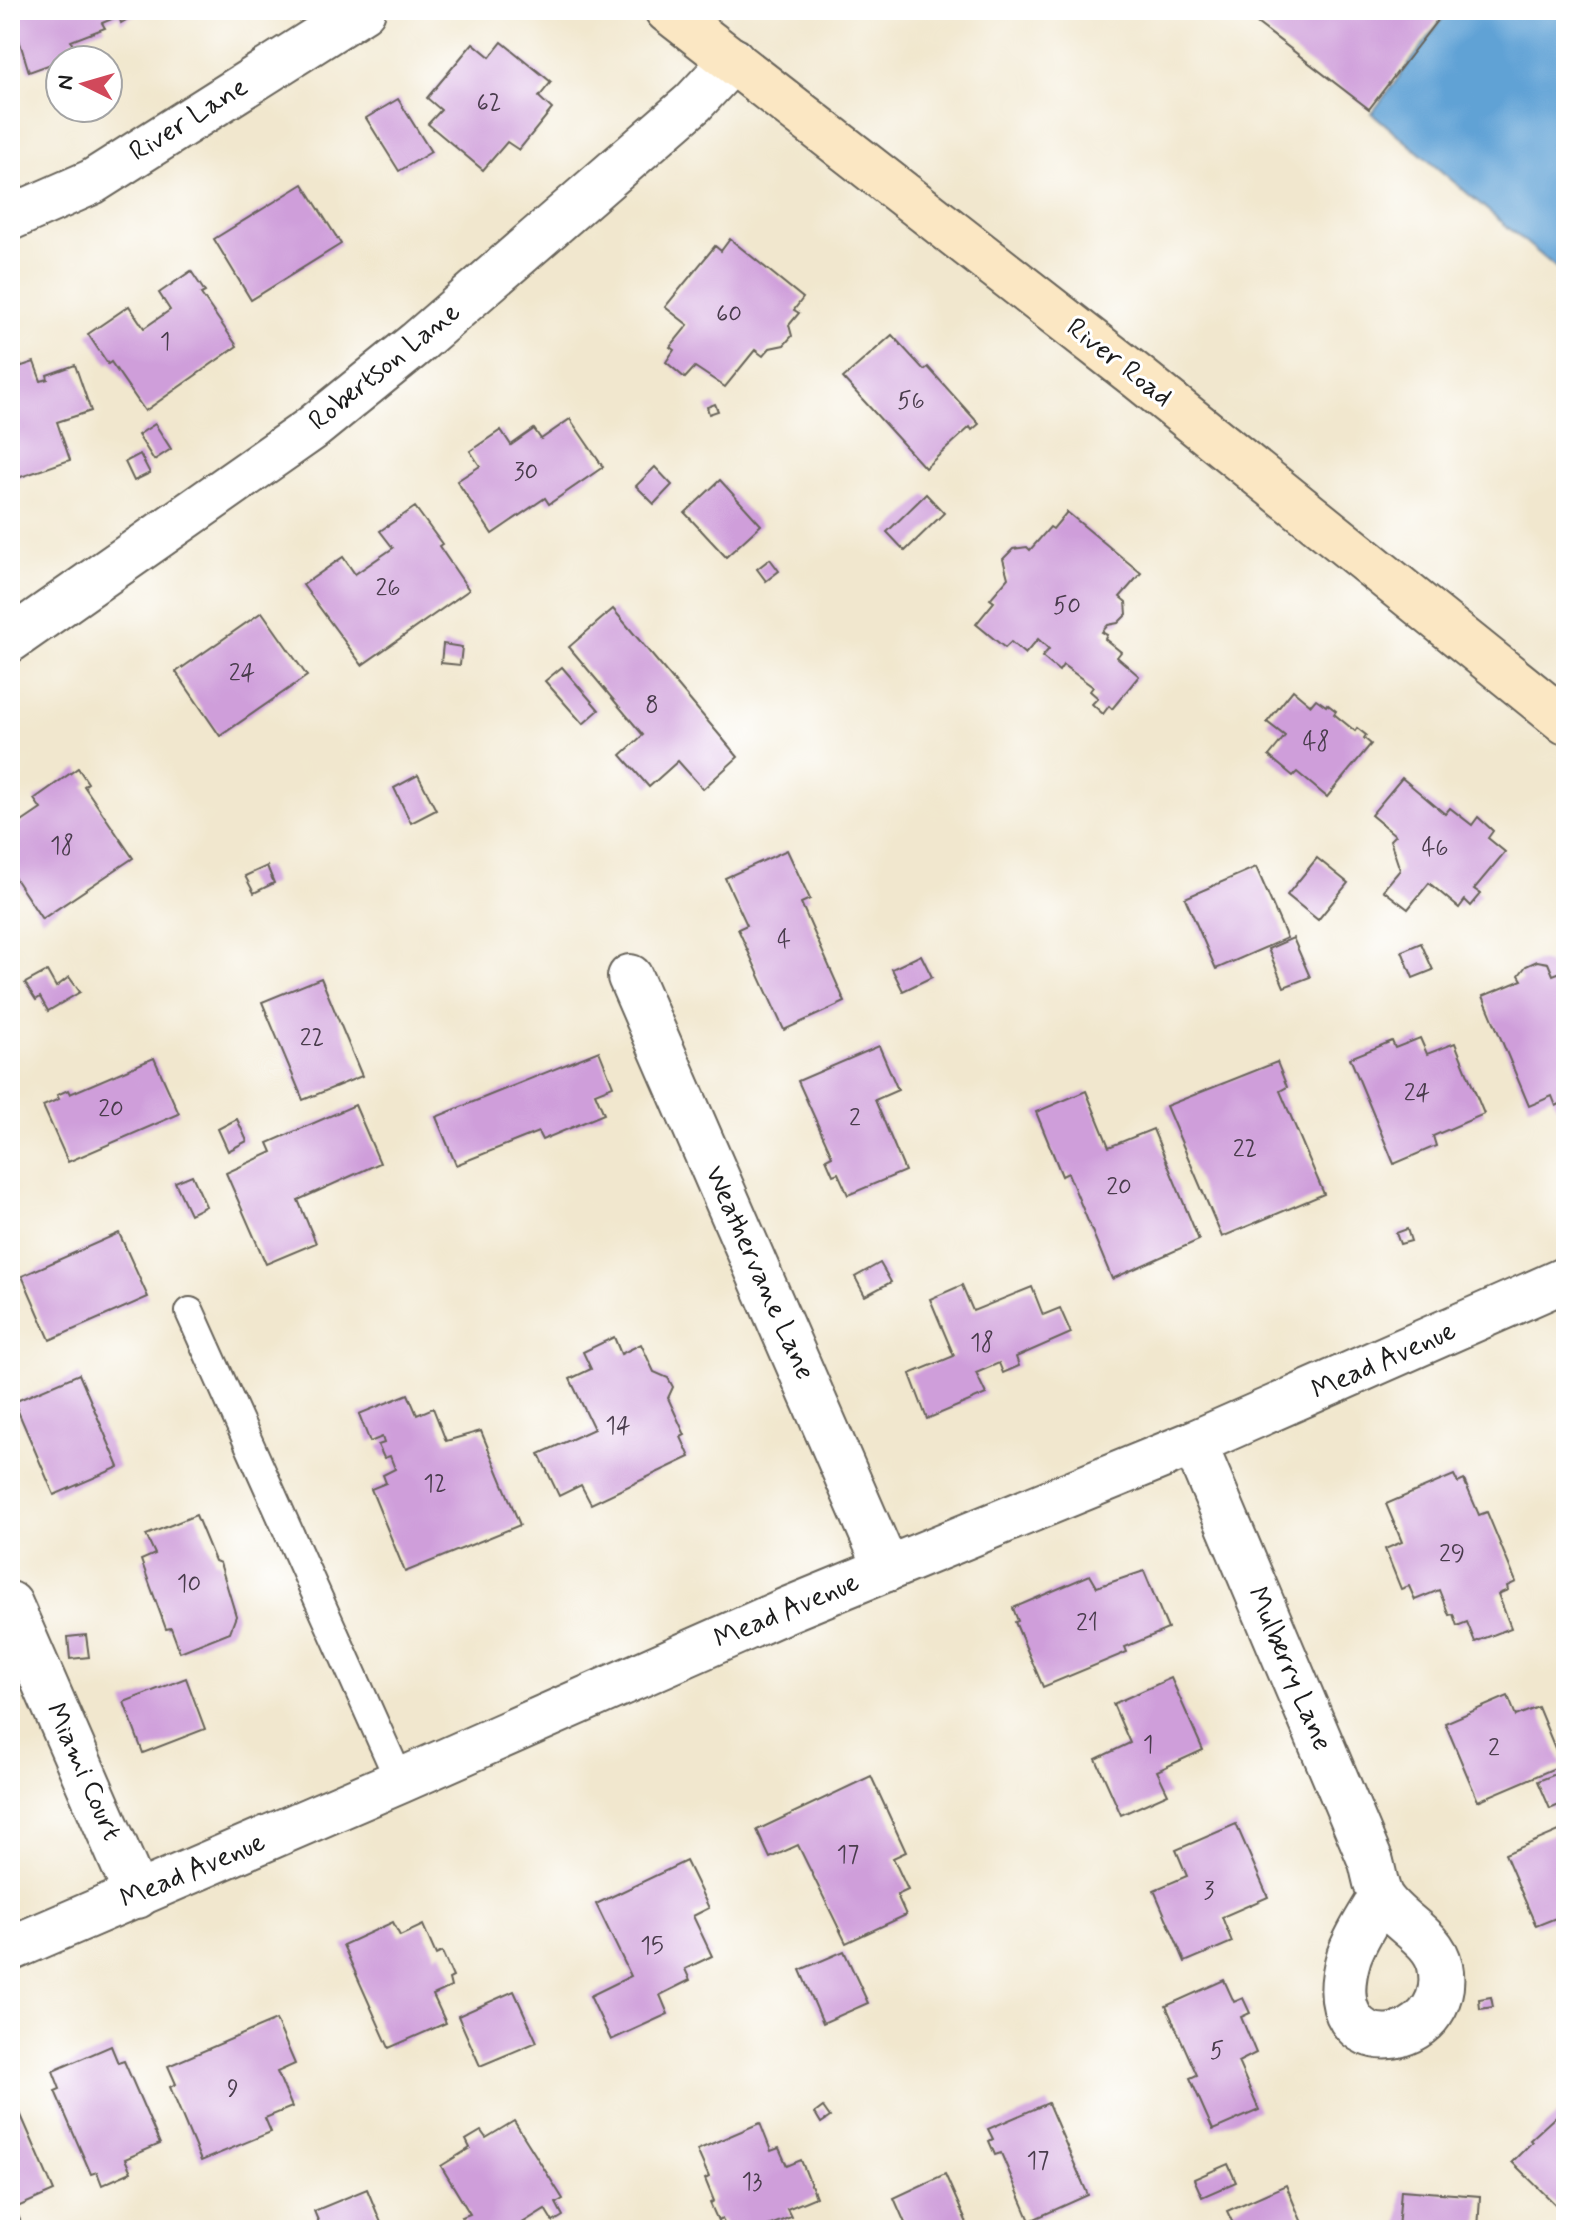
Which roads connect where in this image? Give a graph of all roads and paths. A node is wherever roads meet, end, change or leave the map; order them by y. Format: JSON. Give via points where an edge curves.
{"nodes":[{"id":1,"x":363,"y":10,"type":"edge"},
{"id":2,"x":667,"y":10,"type":"edge"},
{"id":3,"x":733,"y":60,"type":"junction"},
{"id":4,"x":10,"y":218,"type":"edge"},
{"id":5,"x":10,"y":640,"type":"edge"},
{"id":6,"x":1566,"y":722,"type":"edge"},
{"id":7,"x":630,"y":977,"type":"dead end"},
{"id":8,"x":1566,"y":1279,"type":"edge"},
{"id":9,"x":190,"y":1312,"type":"dead end"},
{"id":10,"x":1194,"y":1443,"type":"junction"},
{"id":11,"x":887,"y":1569,"type":"junction"},
{"id":12,"x":10,"y":1604,"type":"edge"},
{"id":13,"x":400,"y":1781,"type":"junction"},
{"id":14,"x":137,"y":1896,"type":"junction"},
{"id":15,"x":1381,"y":1897,"type":"dead end"},
{"id":16,"x":10,"y":1949,"type":"edge"}],
"edges":[{"from":1,"to":4,"type":"street","name":"River Lane","via":[[92,182]]},
{"from":2,"to":3,"type":"main road","name":"River Road"},
{"from":3,"to":5,"type":"street","name":"Robertson Lane","via":[[693,103],[417,343],[322,419]]},
{"from":3,"to":6,"type":"main road","name":"River Road"},
{"from":7,"to":11,"type":"street","name":"Weathervane Lane"},
{"from":8,"to":10,"type":"street","name":"Mead Avenue"},
{"from":9,"to":13,"type":"lane"},
{"from":10,"to":11,"type":"street","name":"Mead Avenue"},
{"from":10,"to":15,"type":"street","name":"Mulberry Lane"},
{"from":11,"to":13,"type":"street","name":"Mead Avenue"},
{"from":12,"to":14,"type":"street","name":"Miami Court"},
{"from":13,"to":14,"type":"street","name":"Mead Avenue"},
{"from":14,"to":16,"type":"street","name":"Mead Avenue"}]}
